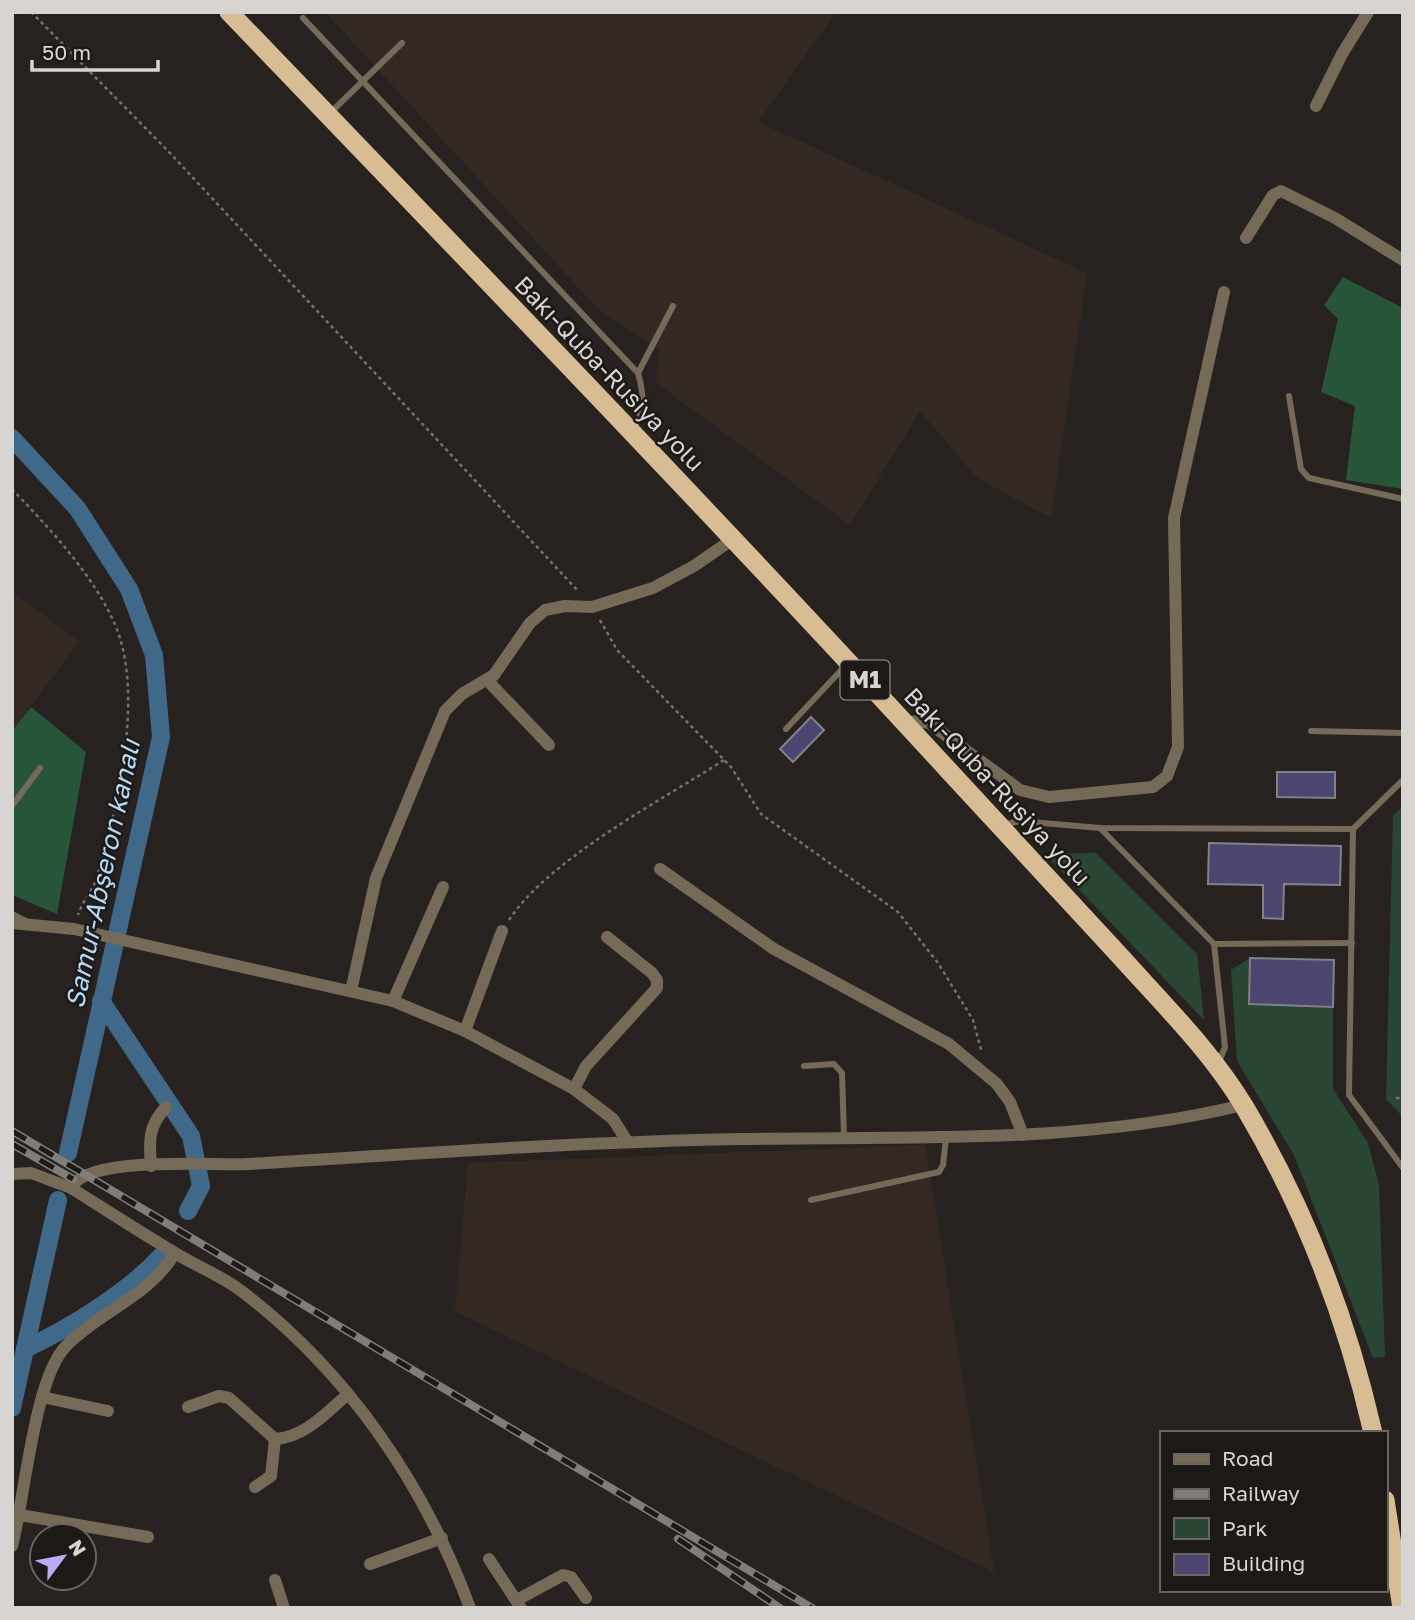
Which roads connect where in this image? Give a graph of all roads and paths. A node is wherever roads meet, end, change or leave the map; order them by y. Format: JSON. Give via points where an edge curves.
{"nodes":[{"id":1,"x":31,"y":12,"type":"edge"},
{"id":2,"x":1368,"y":12,"type":"edge"},
{"id":3,"x":232,"y":15,"type":"edge"},
{"id":4,"x":303,"y":18,"type":"dead end"},
{"id":5,"x":402,"y":43,"type":"dead end"},
{"id":6,"x":362,"y":83,"type":"junction"},
{"id":7,"x":1316,"y":106,"type":"dead end"},
{"id":8,"x":327,"y":115,"type":"junction"},
{"id":9,"x":1246,"y":239,"type":"dead end"},
{"id":10,"x":1403,"y":260,"type":"edge"},
{"id":11,"x":1224,"y":292,"type":"dead end"},
{"id":12,"x":673,"y":306,"type":"dead end"},
{"id":13,"x":638,"y":373,"type":"junction"},
{"id":14,"x":1289,"y":397,"type":"dead end"},
{"id":15,"x":631,"y":433,"type":"junction"},
{"id":16,"x":12,"y":489,"type":"edge"},
{"id":17,"x":1403,"y":499,"type":"edge"},
{"id":18,"x":733,"y":539,"type":"junction"},
{"id":19,"x":592,"y":607,"type":"junction"},
{"id":20,"x":849,"y":663,"type":"junction"},
{"id":21,"x":488,"y":681,"type":"junction"},
{"id":22,"x":906,"y":724,"type":"junction"},
{"id":23,"x":786,"y":729,"type":"dead end"},
{"id":24,"x":1311,"y":731,"type":"dead end"},
{"id":25,"x":1403,"y":733,"type":"edge"},
{"id":26,"x":549,"y":746,"type":"dead end"},
{"id":27,"x":724,"y":760,"type":"junction"},
{"id":28,"x":40,"y":768,"type":"dead end"},
{"id":29,"x":1403,"y":780,"type":"edge"},
{"id":30,"x":12,"y":806,"type":"edge"},
{"id":31,"x":1000,"y":826,"type":"junction"},
{"id":32,"x":1100,"y":828,"type":"junction"},
{"id":33,"x":1353,"y":829,"type":"junction"},
{"id":34,"x":660,"y":869,"type":"dead end"},
{"id":35,"x":443,"y":887,"type":"dead end"},
{"id":36,"x":12,"y":914,"type":"edge"},
{"id":37,"x":12,"y":923,"type":"edge"},
{"id":38,"x":28,"y":923,"type":"junction"},
{"id":39,"x":74,"y":929,"type":"junction"},
{"id":40,"x":502,"y":931,"type":"joint"},
{"id":41,"x":607,"y":937,"type":"dead end"},
{"id":42,"x":1352,"y":943,"type":"junction"},
{"id":43,"x":1214,"y":944,"type":"junction"},
{"id":44,"x":351,"y":991,"type":"junction"},
{"id":45,"x":393,"y":1001,"type":"junction"},
{"id":46,"x":465,"y":1031,"type":"junction"},
{"id":47,"x":804,"y":1066,"type":"dead end"},
{"id":48,"x":1217,"y":1067,"type":"junction"},
{"id":49,"x":983,"y":1073,"type":"junction"},
{"id":50,"x":574,"y":1089,"type":"junction"},
{"id":51,"x":1396,"y":1098,"type":"dead end"},
{"id":52,"x":1403,"y":1098,"type":"edge"},
{"id":53,"x":1243,"y":1105,"type":"junction"},
{"id":54,"x":166,"y":1107,"type":"dead end"},
{"id":55,"x":1023,"y":1135,"type":"junction"},
{"id":56,"x":946,"y":1136,"type":"junction"},
{"id":57,"x":844,"y":1137,"type":"junction"},
{"id":58,"x":627,"y":1141,"type":"junction"},
{"id":59,"x":151,"y":1166,"type":"junction"},
{"id":60,"x":1403,"y":1168,"type":"edge"},
{"id":61,"x":12,"y":1174,"type":"edge"},
{"id":62,"x":71,"y":1188,"type":"junction"},
{"id":63,"x":811,"y":1200,"type":"dead end"},
{"id":64,"x":175,"y":1253,"type":"junction"},
{"id":65,"x":348,"y":1394,"type":"junction"},
{"id":66,"x":42,"y":1397,"type":"junction"},
{"id":67,"x":188,"y":1407,"type":"dead end"},
{"id":68,"x":108,"y":1412,"type":"dead end"},
{"id":69,"x":1373,"y":1431,"type":"edge"},
{"id":70,"x":275,"y":1439,"type":"junction"},
{"id":71,"x":255,"y":1487,"type":"dead end"},
{"id":72,"x":1387,"y":1513,"type":"edge"},
{"id":73,"x":20,"y":1515,"type":"junction"},
{"id":74,"x":148,"y":1537,"type":"dead end"},
{"id":75,"x":442,"y":1538,"type":"junction"},
{"id":76,"x":12,"y":1546,"type":"edge"},
{"id":77,"x":489,"y":1559,"type":"dead end"},
{"id":78,"x":370,"y":1564,"type":"dead end"},
{"id":79,"x":275,"y":1580,"type":"dead end"},
{"id":80,"x":586,"y":1598,"type":"dead end"},
{"id":81,"x":519,"y":1604,"type":"edge"},
{"id":82,"x":284,"y":1608,"type":"edge"},
{"id":83,"x":470,"y":1608,"type":"edge"},
{"id":84,"x":1402,"y":1608,"type":"edge"}],
"edges":[{"from":1,"to":19,"type":"path","via":[[169,152]]},
{"from":2,"to":7,"type":"street"},
{"from":3,"to":8,"type":"highway","name":"Bakı-Quba-Rusiya yolu","number":"M1"},
{"from":4,"to":6,"type":"lane"},
{"from":5,"to":6,"type":"lane"},
{"from":6,"to":8,"type":"lane"},
{"from":6,"to":13,"type":"lane"},
{"from":8,"to":15,"type":"highway","name":"Bakı-Quba-Rusiya yolu","number":"M1"},
{"from":9,"to":10,"type":"street","via":[[1273,195],[1281,191]]},
{"from":11,"to":22,"type":"street","via":[[1174,518],[1178,747],[1167,776],[1153,787],[1049,797],[1020,790],[929,723]]},
{"from":12,"to":13,"type":"lane"},
{"from":13,"to":15,"type":"lane","via":[[644,394],[642,414]]},
{"from":14,"to":17,"type":"lane","via":[[1301,468],[1309,478]]},
{"from":15,"to":18,"type":"highway","name":"Bakı-Quba-Rusiya yolu","number":"M1"},
{"from":16,"to":39,"type":"path","via":[[97,590],[115,623],[125,667],[129,731],[101,863]]},
{"from":18,"to":19,"type":"street","via":[[679,576]]},
{"from":18,"to":20,"type":"highway","name":"Bakı-Quba-Rusiya yolu","number":"M1"},
{"from":19,"to":21,"type":"street","via":[[545,610],[530,623]]},
{"from":19,"to":27,"type":"path","via":[[617,650]]},
{"from":20,"to":22,"type":"highway","name":"Bakı-Quba-Rusiya yolu","number":"M1"},
{"from":20,"to":23,"type":"lane"},
{"from":21,"to":26,"type":"street"},
{"from":21,"to":44,"type":"street","via":[[462,694],[445,711],[376,878]]},
{"from":22,"to":31,"type":"highway","name":"Bakı-Quba-Rusiya yolu","number":"M1"},
{"from":24,"to":25,"type":"lane"},
{"from":27,"to":40,"type":"path","via":[[585,848],[518,906]]},
{"from":27,"to":49,"type":"path","via":[[761,814],[898,912],[938,963],[973,1020]]},
{"from":28,"to":30,"type":"lane"},
{"from":29,"to":33,"type":"lane"},
{"from":31,"to":32,"type":"lane","via":[[1020,821]]},
{"from":31,"to":48,"type":"highway","name":"Bakı-Quba-Rusiya yolu","number":"M1"},
{"from":32,"to":33,"type":"lane"},
{"from":32,"to":43,"type":"lane"},
{"from":33,"to":42,"type":"lane"},
{"from":34,"to":49,"type":"street","via":[[774,948],[949,1044]]},
{"from":35,"to":45,"type":"street"},
{"from":36,"to":38,"type":"lane"},
{"from":37,"to":38,"type":"street"},
{"from":38,"to":39,"type":"street"},
{"from":39,"to":44,"type":"street"},
{"from":40,"to":46,"type":"street"},
{"from":41,"to":50,"type":"street","via":[[652,973],[657,988],[586,1066]]},
{"from":42,"to":43,"type":"lane"},
{"from":42,"to":60,"type":"lane","via":[[1349,1095]]},
{"from":43,"to":48,"type":"lane","via":[[1225,1047]]},
{"from":44,"to":45,"type":"street"},
{"from":45,"to":46,"type":"street"},
{"from":46,"to":50,"type":"street"},
{"from":47,"to":57,"type":"lane","via":[[834,1064],[842,1073]]},
{"from":48,"to":53,"type":"highway","name":"Bakı-Quba-Rusiya yolu","number":"M1"},
{"from":49,"to":55,"type":"street","via":[[1010,1102]]},
{"from":50,"to":58,"type":"street","via":[[613,1119]]},
{"from":51,"to":52,"type":"path"},
{"from":53,"to":55,"type":"street","via":[[1150,1123]]},
{"from":53,"to":69,"type":"highway","name":"Bakı-Quba-Rusiya yolu","number":"M1","via":[[1283,1178],[1326,1279],[1359,1372]]},
{"from":54,"to":59,"type":"street","via":[[149,1134]]},
{"from":55,"to":56,"type":"street"},
{"from":56,"to":57,"type":"street"},
{"from":56,"to":63,"type":"lane","via":[[939,1172]]},
{"from":57,"to":58,"type":"street"},
{"from":58,"to":59,"type":"street"},
{"from":59,"to":62,"type":"street","via":[[103,1169],[75,1180]]},
{"from":61,"to":62,"type":"street","via":[[32,1173]]},
{"from":62,"to":64,"type":"street"},
{"from":64,"to":65,"type":"street","via":[[237,1287],[281,1323]]},
{"from":64,"to":66,"type":"street","via":[[163,1273],[64,1348]]},
{"from":65,"to":70,"type":"street","via":[[301,1433]]},
{"from":65,"to":75,"type":"street","via":[[404,1471]]},
{"from":66,"to":68,"type":"street"},
{"from":66,"to":73,"type":"street"},
{"from":67,"to":70,"type":"street","via":[[219,1396],[229,1398]]},
{"from":70,"to":71,"type":"street","via":[[271,1476]]},
{"from":72,"to":84,"type":"highway"},
{"from":73,"to":74,"type":"street"},
{"from":73,"to":76,"type":"street"},
{"from":75,"to":78,"type":"street"},
{"from":75,"to":83,"type":"street"},
{"from":77,"to":81,"type":"street"},
{"from":79,"to":82,"type":"street"},
{"from":80,"to":81,"type":"street","via":[[571,1577],[563,1575]]}]}
